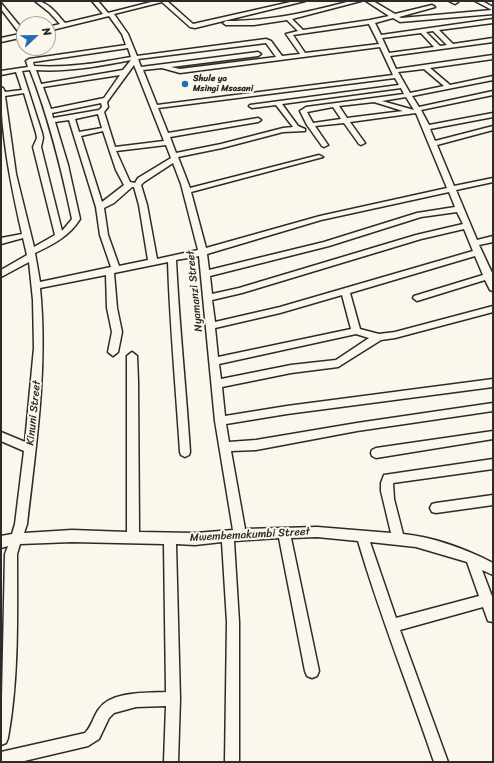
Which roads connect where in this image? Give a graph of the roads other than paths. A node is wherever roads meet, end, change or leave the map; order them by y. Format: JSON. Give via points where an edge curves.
{"nodes":[{"id":1,"x":38,"y":1,"type":"edge"},
{"id":2,"x":96,"y":1,"type":"edge"},
{"id":3,"x":163,"y":1,"type":"edge"},
{"id":4,"x":302,"y":1,"type":"edge"},
{"id":5,"x":358,"y":1,"type":"edge"},
{"id":6,"x":369,"y":1,"type":"edge"},
{"id":7,"x":424,"y":1,"type":"edge"},
{"id":8,"x":478,"y":1,"type":"edge"},
{"id":9,"x":1,"y":5,"type":"edge"},
{"id":10,"x":432,"y":7,"type":"junction"},
{"id":11,"x":493,"y":10,"type":"edge"},
{"id":12,"x":109,"y":14,"type":"junction"},
{"id":13,"x":441,"y":15,"type":"junction"},
{"id":14,"x":392,"y":16,"type":"junction"},
{"id":15,"x":288,"y":18,"type":"junction"},
{"id":16,"x":216,"y":21,"type":"junction"},
{"id":17,"x":493,"y":21,"type":"edge"},
{"id":18,"x":16,"y":22,"type":"edge"},
{"id":19,"x":370,"y":22,"type":"junction"},
{"id":20,"x":64,"y":26,"type":"junction"},
{"id":21,"x":454,"y":27,"type":"junction"},
{"id":22,"x":56,"y":28,"type":"edge"},
{"id":23,"x":434,"y":29,"type":"junction"},
{"id":24,"x":301,"y":31,"type":"junction"},
{"id":25,"x":422,"y":31,"type":"junction"},
{"id":26,"x":459,"y":32,"type":"dead end"},
{"id":27,"x":379,"y":36,"type":"junction"},
{"id":28,"x":16,"y":37,"type":"edge"},
{"id":29,"x":464,"y":38,"type":"dead end"},
{"id":30,"x":1,"y":40,"type":"edge"},
{"id":31,"x":493,"y":40,"type":"edge"},
{"id":32,"x":251,"y":43,"type":"junction"},
{"id":33,"x":470,"y":43,"type":"junction"},
{"id":34,"x":382,"y":45,"type":"junction"},
{"id":35,"x":130,"y":46,"type":"junction"},
{"id":36,"x":452,"y":46,"type":"junction"},
{"id":37,"x":440,"y":48,"type":"junction"},
{"id":38,"x":258,"y":54,"type":"junction"},
{"id":39,"x":387,"y":55,"type":"junction"},
{"id":40,"x":304,"y":56,"type":"junction"},
{"id":41,"x":493,"y":57,"type":"edge"},
{"id":42,"x":281,"y":58,"type":"junction"},
{"id":43,"x":135,"y":59,"type":"junction"},
{"id":44,"x":263,"y":60,"type":"junction"},
{"id":45,"x":162,"y":66,"type":"junction"},
{"id":46,"x":426,"y":66,"type":"junction"},
{"id":47,"x":31,"y":68,"type":"junction"},
{"id":48,"x":139,"y":69,"type":"junction"},
{"id":49,"x":18,"y":70,"type":"junction"},
{"id":50,"x":125,"y":72,"type":"junction"},
{"id":51,"x":1,"y":73,"type":"edge"},
{"id":52,"x":396,"y":74,"type":"junction"},
{"id":53,"x":493,"y":78,"type":"edge"},
{"id":54,"x":363,"y":81,"type":"junction"},
{"id":55,"x":39,"y":86,"type":"junction"},
{"id":56,"x":402,"y":86,"type":"junction"},
{"id":57,"x":449,"y":87,"type":"junction"},
{"id":58,"x":26,"y":91,"type":"junction"},
{"id":59,"x":2,"y":92,"type":"edge"},
{"id":60,"x":345,"y":93,"type":"junction"},
{"id":61,"x":493,"y":93,"type":"edge"},
{"id":62,"x":409,"y":95,"type":"junction"},
{"id":63,"x":104,"y":100,"type":"junction"},
{"id":64,"x":374,"y":100,"type":"junction"},
{"id":65,"x":278,"y":103,"type":"junction"},
{"id":66,"x":335,"y":105,"type":"junction"},
{"id":67,"x":252,"y":106,"type":"dead end"},
{"id":68,"x":154,"y":107,"type":"junction"},
{"id":69,"x":416,"y":111,"type":"junction"},
{"id":70,"x":47,"y":112,"type":"junction"},
{"id":71,"x":101,"y":112,"type":"junction"},
{"id":72,"x":493,"y":115,"type":"edge"},
{"id":73,"x":71,"y":117,"type":"junction"},
{"id":74,"x":258,"y":120,"type":"dead end"},
{"id":75,"x":50,"y":121,"type":"junction"},
{"id":76,"x":346,"y":121,"type":"junction"},
{"id":77,"x":4,"y":124,"type":"edge"},
{"id":78,"x":312,"y":127,"type":"junction"},
{"id":79,"x":426,"y":128,"type":"junction"},
{"id":80,"x":493,"y":128,"type":"edge"},
{"id":81,"x":105,"y":129,"type":"junction"},
{"id":82,"x":298,"y":129,"type":"junction"},
{"id":83,"x":77,"y":134,"type":"junction"},
{"id":84,"x":166,"y":139,"type":"junction"},
{"id":85,"x":361,"y":143,"type":"dead end"},
{"id":86,"x":432,"y":144,"type":"junction"},
{"id":87,"x":324,"y":145,"type":"dead end"},
{"id":88,"x":5,"y":148,"type":"edge"},
{"id":89,"x":113,"y":149,"type":"junction"},
{"id":90,"x":174,"y":157,"type":"junction"},
{"id":91,"x":319,"y":157,"type":"dead end"},
{"id":92,"x":493,"y":180,"type":"edge"},
{"id":93,"x":133,"y":185,"type":"junction"},
{"id":94,"x":451,"y":189,"type":"junction"},
{"id":95,"x":187,"y":191,"type":"junction"},
{"id":96,"x":100,"y":207,"type":"junction"},
{"id":97,"x":459,"y":210,"type":"junction"},
{"id":98,"x":466,"y":226,"type":"junction"},
{"id":99,"x":27,"y":235,"type":"junction"},
{"id":100,"x":59,"y":236,"type":"junction"},
{"id":101,"x":493,"y":239,"type":"edge"},
{"id":102,"x":1,"y":241,"type":"edge"},
{"id":103,"x":474,"y":243,"type":"junction"},
{"id":104,"x":203,"y":252,"type":"junction"},
{"id":105,"x":478,"y":252,"type":"junction"},
{"id":106,"x":32,"y":254,"type":"junction"},
{"id":107,"x":172,"y":258,"type":"junction"},
{"id":108,"x":153,"y":262,"type":"junction"},
{"id":109,"x":113,"y":269,"type":"junction"},
{"id":110,"x":1,"y":274,"type":"edge"},
{"id":111,"x":206,"y":274,"type":"junction"},
{"id":112,"x":489,"y":276,"type":"junction"},
{"id":113,"x":36,"y":286,"type":"junction"},
{"id":114,"x":493,"y":288,"type":"edge"},
{"id":115,"x":345,"y":291,"type":"junction"},
{"id":116,"x":207,"y":298,"type":"junction"},
{"id":117,"x":417,"y":298,"type":"dead end"},
{"id":118,"x":493,"y":309,"type":"edge"},
{"id":119,"x":210,"y":326,"type":"junction"},
{"id":120,"x":356,"y":331,"type":"junction"},
{"id":121,"x":379,"y":337,"type":"junction"},
{"id":122,"x":113,"y":352,"type":"dead end"},
{"id":123,"x":132,"y":356,"type":"dead end"},
{"id":124,"x":214,"y":361,"type":"junction"},
{"id":125,"x":493,"y":382,"type":"edge"},
{"id":126,"x":217,"y":384,"type":"junction"},
{"id":127,"x":493,"y":407,"type":"edge"},
{"id":128,"x":220,"y":422,"type":"junction"},
{"id":129,"x":493,"y":435,"type":"edge"},
{"id":130,"x":1,"y":436,"type":"edge"},
{"id":131,"x":225,"y":447,"type":"junction"},
{"id":132,"x":30,"y":449,"type":"junction"},
{"id":133,"x":185,"y":452,"type":"dead end"},
{"id":134,"x":376,"y":454,"type":"dead end"},
{"id":135,"x":493,"y":464,"type":"edge"},
{"id":136,"x":493,"y":500,"type":"edge"},
{"id":137,"x":436,"y":508,"type":"dead end"},
{"id":138,"x":284,"y":533,"type":"junction"},
{"id":139,"x":234,"y":535,"type":"junction"},
{"id":140,"x":362,"y":536,"type":"junction"},
{"id":141,"x":133,"y":537,"type":"junction"},
{"id":142,"x":398,"y":538,"type":"junction"},
{"id":143,"x":14,"y":539,"type":"junction"},
{"id":144,"x":170,"y":539,"type":"junction"},
{"id":145,"x":1,"y":542,"type":"edge"},
{"id":146,"x":471,"y":558,"type":"junction"},
{"id":147,"x":493,"y":569,"type":"edge"},
{"id":148,"x":486,"y":600,"type":"junction"},
{"id":149,"x":493,"y":616,"type":"edge"},
{"id":150,"x":392,"y":625,"type":"junction"},
{"id":151,"x":312,"y":671,"type":"dead end"},
{"id":152,"x":173,"y":699,"type":"junction"},
{"id":153,"x":1,"y":738,"type":"edge"},
{"id":154,"x":1,"y":759,"type":"edge"},
{"id":155,"x":171,"y":762,"type":"edge"},
{"id":156,"x":232,"y":762,"type":"edge"},
{"id":157,"x":441,"y":762,"type":"edge"}],
"edges":[{"from":1,"to":20,"type":"street"},
{"from":2,"to":12,"type":"street","name":"Nyamanzi Street"},
{"from":3,"to":12,"type":"street"},
{"from":3,"to":16,"type":"street","via":[[192,26]]},
{"from":4,"to":16,"type":"street"},
{"from":5,"to":15,"type":"street"},
{"from":6,"to":14,"type":"street"},
{"from":7,"to":10,"type":"street"},
{"from":8,"to":11,"type":"street"},
{"from":9,"to":18,"type":"street"},
{"from":10,"to":13,"type":"street"},
{"from":10,"to":14,"type":"street"},
{"from":11,"to":13,"type":"street"},
{"from":12,"to":20,"type":"street"},
{"from":12,"to":35,"type":"street","name":"Nyamanzi Street","via":[[123,29]]},
{"from":13,"to":14,"type":"street","via":[[400,20]]},
{"from":14,"to":19,"type":"street"},
{"from":15,"to":16,"type":"street","via":[[232,24]]},
{"from":15,"to":24,"type":"street"},
{"from":17,"to":21,"type":"street"},
{"from":19,"to":24,"type":"street"},
{"from":19,"to":27,"type":"street"},
{"from":20,"to":22,"type":"street"},
{"from":21,"to":23,"type":"street"},
{"from":21,"to":26,"type":"street"},
{"from":23,"to":25,"type":"street"},
{"from":23,"to":36,"type":"street"},
{"from":24,"to":40,"type":"street","via":[[289,34]]},
{"from":25,"to":27,"type":"street"},
{"from":25,"to":37,"type":"street"},
{"from":27,"to":34,"type":"street"},
{"from":28,"to":30,"type":"street"},
{"from":29,"to":33,"type":"street"},
{"from":31,"to":33,"type":"street"},
{"from":32,"to":38,"type":"street"},
{"from":32,"to":42,"type":"street","via":[[268,41]]},
{"from":32,"to":43,"type":"street"},
{"from":33,"to":36,"type":"street"},
{"from":34,"to":39,"type":"street"},
{"from":34,"to":40,"type":"street"},
{"from":35,"to":43,"type":"street","name":"Nyamanzi Street"},
{"from":35,"to":47,"type":"street","via":[[32,60],[29,61]]},
{"from":36,"to":37,"type":"street"},
{"from":37,"to":39,"type":"street"},
{"from":38,"to":44,"type":"street"},
{"from":38,"to":45,"type":"street"},
{"from":39,"to":52,"type":"street"},
{"from":40,"to":42,"type":"street"},
{"from":41,"to":46,"type":"street"},
{"from":42,"to":44,"type":"street"},
{"from":43,"to":47,"type":"street","via":[[87,66]]},
{"from":43,"to":48,"type":"street","name":"Nyamanzi Street"},
{"from":43,"to":50,"type":"street"},
{"from":44,"to":45,"type":"street","via":[[180,71]]},
{"from":45,"to":48,"type":"street"},
{"from":46,"to":52,"type":"street"},
{"from":46,"to":57,"type":"street"},
{"from":47,"to":49,"type":"street"},
{"from":47,"to":55,"type":"street"},
{"from":48,"to":68,"type":"street","name":"Nyamanzi Street"},
{"from":49,"to":51,"type":"street"},
{"from":49,"to":58,"type":"street"},
{"from":50,"to":55,"type":"street"},
{"from":50,"to":63,"type":"street"},
{"from":52,"to":54,"type":"street"},
{"from":52,"to":56,"type":"street"},
{"from":53,"to":57,"type":"street"},
{"from":54,"to":60,"type":"street"},
{"from":54,"to":68,"type":"street"},
{"from":55,"to":70,"type":"street"},
{"from":56,"to":60,"type":"street"},
{"from":56,"to":62,"type":"street"},
{"from":57,"to":62,"type":"street"},
{"from":58,"to":59,"type":"street"},
{"from":58,"to":100,"type":"street","via":[[39,133],[37,147]]},
{"from":59,"to":77,"type":"street","name":"Kinuni Street"},
{"from":60,"to":65,"type":"street"},
{"from":61,"to":69,"type":"street"},
{"from":62,"to":64,"type":"street"},
{"from":62,"to":69,"type":"street"},
{"from":63,"to":70,"type":"street"},
{"from":63,"to":71,"type":"street","via":[[105,107]]},
{"from":64,"to":66,"type":"street"},
{"from":64,"to":69,"type":"street"},
{"from":65,"to":67,"type":"street"},
{"from":65,"to":82,"type":"street"},
{"from":66,"to":76,"type":"street"},
{"from":66,"to":78,"type":"street","via":[[306,109],[303,112]]},
{"from":68,"to":84,"type":"street","name":"Nyamanzi Street"},
{"from":69,"to":76,"type":"street"},
{"from":69,"to":79,"type":"street"},
{"from":70,"to":75,"type":"street"},
{"from":71,"to":73,"type":"street"},
{"from":71,"to":81,"type":"street"},
{"from":72,"to":79,"type":"street"},
{"from":73,"to":75,"type":"street"},
{"from":73,"to":83,"type":"street"},
{"from":74,"to":84,"type":"street"},
{"from":75,"to":100,"type":"street","via":[[70,188],[76,219],[74,224]]},
{"from":76,"to":78,"type":"street"},
{"from":76,"to":85,"type":"street"},
{"from":77,"to":88,"type":"street","name":"Kinuni Street"},
{"from":78,"to":82,"type":"street"},
{"from":78,"to":87,"type":"street"},
{"from":79,"to":86,"type":"street"},
{"from":80,"to":86,"type":"street"},
{"from":81,"to":83,"type":"street"},
{"from":81,"to":89,"type":"street"},
{"from":82,"to":90,"type":"street","via":[[283,130]]},
{"from":83,"to":96,"type":"street"},
{"from":84,"to":89,"type":"street","via":[[145,146]]},
{"from":84,"to":90,"type":"street","name":"Nyamanzi Street"},
{"from":86,"to":94,"type":"street"},
{"from":88,"to":99,"type":"street","name":"Kinuni Street"},
{"from":89,"to":93,"type":"street","via":[[125,182]]},
{"from":90,"to":93,"type":"street"},
{"from":90,"to":95,"type":"street","name":"Nyamanzi Street"},
{"from":91,"to":95,"type":"street"},
{"from":92,"to":94,"type":"street"},
{"from":93,"to":96,"type":"street"},
{"from":93,"to":108,"type":"street","via":[[145,217]]},
{"from":94,"to":97,"type":"street"},
{"from":94,"to":104,"type":"street","via":[[320,218]]},
{"from":95,"to":104,"type":"street","name":"Nyamanzi Street"},
{"from":96,"to":109,"type":"street"},
{"from":97,"to":98,"type":"street"},
{"from":97,"to":111,"type":"street","via":[[420,215],[326,244]]},
{"from":98,"to":103,"type":"street"},
{"from":98,"to":116,"type":"street"},
{"from":99,"to":102,"type":"street"},
{"from":99,"to":106,"type":"street","name":"Kinuni Street"},
{"from":100,"to":106,"type":"street"},
{"from":101,"to":103,"type":"street"},
{"from":103,"to":105,"type":"street"},
{"from":104,"to":107,"type":"street"},
{"from":104,"to":111,"type":"street","name":"Nyamanzi Street"},
{"from":105,"to":112,"type":"street"},
{"from":105,"to":115,"type":"street"},
{"from":106,"to":110,"type":"street"},
{"from":106,"to":113,"type":"street","name":"Kinuni Street"},
{"from":107,"to":108,"type":"street"},
{"from":107,"to":133,"type":"street"},
{"from":108,"to":109,"type":"street"},
{"from":109,"to":113,"type":"street"},
{"from":109,"to":122,"type":"street","via":[[112,308],[117,332]]},
{"from":111,"to":116,"type":"street","name":"Nyamanzi Street"},
{"from":112,"to":114,"type":"street"},
{"from":112,"to":117,"type":"street"},
{"from":113,"to":132,"type":"street","name":"Kinuni Street","via":[[39,368]]},
{"from":115,"to":119,"type":"street","via":[[263,315]]},
{"from":115,"to":120,"type":"street"},
{"from":116,"to":119,"type":"street","name":"Nyamanzi Street"},
{"from":118,"to":121,"type":"street"},
{"from":119,"to":124,"type":"street","name":"Nyamanzi Street"},
{"from":120,"to":121,"type":"street"},
{"from":120,"to":124,"type":"street"},
{"from":121,"to":126,"type":"street","via":[[338,363],[291,369]]},
{"from":123,"to":141,"type":"street"},
{"from":124,"to":126,"type":"street","name":"Nyamanzi Street"},
{"from":125,"to":128,"type":"street","via":[[300,408]]},
{"from":126,"to":128,"type":"street","name":"Nyamanzi Street"},
{"from":127,"to":131,"type":"street","via":[[262,444]]},
{"from":128,"to":131,"type":"street","name":"Nyamanzi Street"},
{"from":129,"to":134,"type":"street"},
{"from":130,"to":132,"type":"street"},
{"from":131,"to":139,"type":"street","name":"Nyamanzi Street"},
{"from":132,"to":143,"type":"street","name":"Kinuni Street","via":[[21,524]]},
{"from":135,"to":142,"type":"street","via":[[388,478],[386,482]]},
{"from":136,"to":137,"type":"street"},
{"from":138,"to":139,"type":"street","name":"Mwembemakumbi Street"},
{"from":138,"to":140,"type":"street","name":"Mwembemakumbi Street","via":[[317,532]]},
{"from":138,"to":151,"type":"street"},
{"from":139,"to":144,"type":"street","name":"Mwembemakumbi Street"},
{"from":139,"to":156,"type":"street","name":"Nyamanzi Street"},
{"from":140,"to":142,"type":"street","name":"Mwembemakumbi Street"},
{"from":140,"to":150,"type":"street"},
{"from":141,"to":143,"type":"street","name":"Mwembemakumbi Street","via":[[72,536]]},
{"from":141,"to":144,"type":"street","name":"Mwembemakumbi Street"},
{"from":142,"to":146,"type":"street","name":"Mwembemakumbi Street","via":[[441,547]]},
{"from":143,"to":145,"type":"street","name":"Mwembemakumbi Street"},
{"from":143,"to":153,"type":"street","name":"Kinuni Street","via":[[10,561],[12,600],[9,678]]},
{"from":144,"to":152,"type":"street"},
{"from":146,"to":147,"type":"street","name":"Mwembemakumbi Street"},
{"from":146,"to":148,"type":"street"},
{"from":148,"to":149,"type":"street"},
{"from":148,"to":150,"type":"street"},
{"from":150,"to":157,"type":"street"},
{"from":152,"to":154,"type":"street","via":[[114,704],[104,712],[95,735],[88,739]]},
{"from":152,"to":155,"type":"street"}]}
